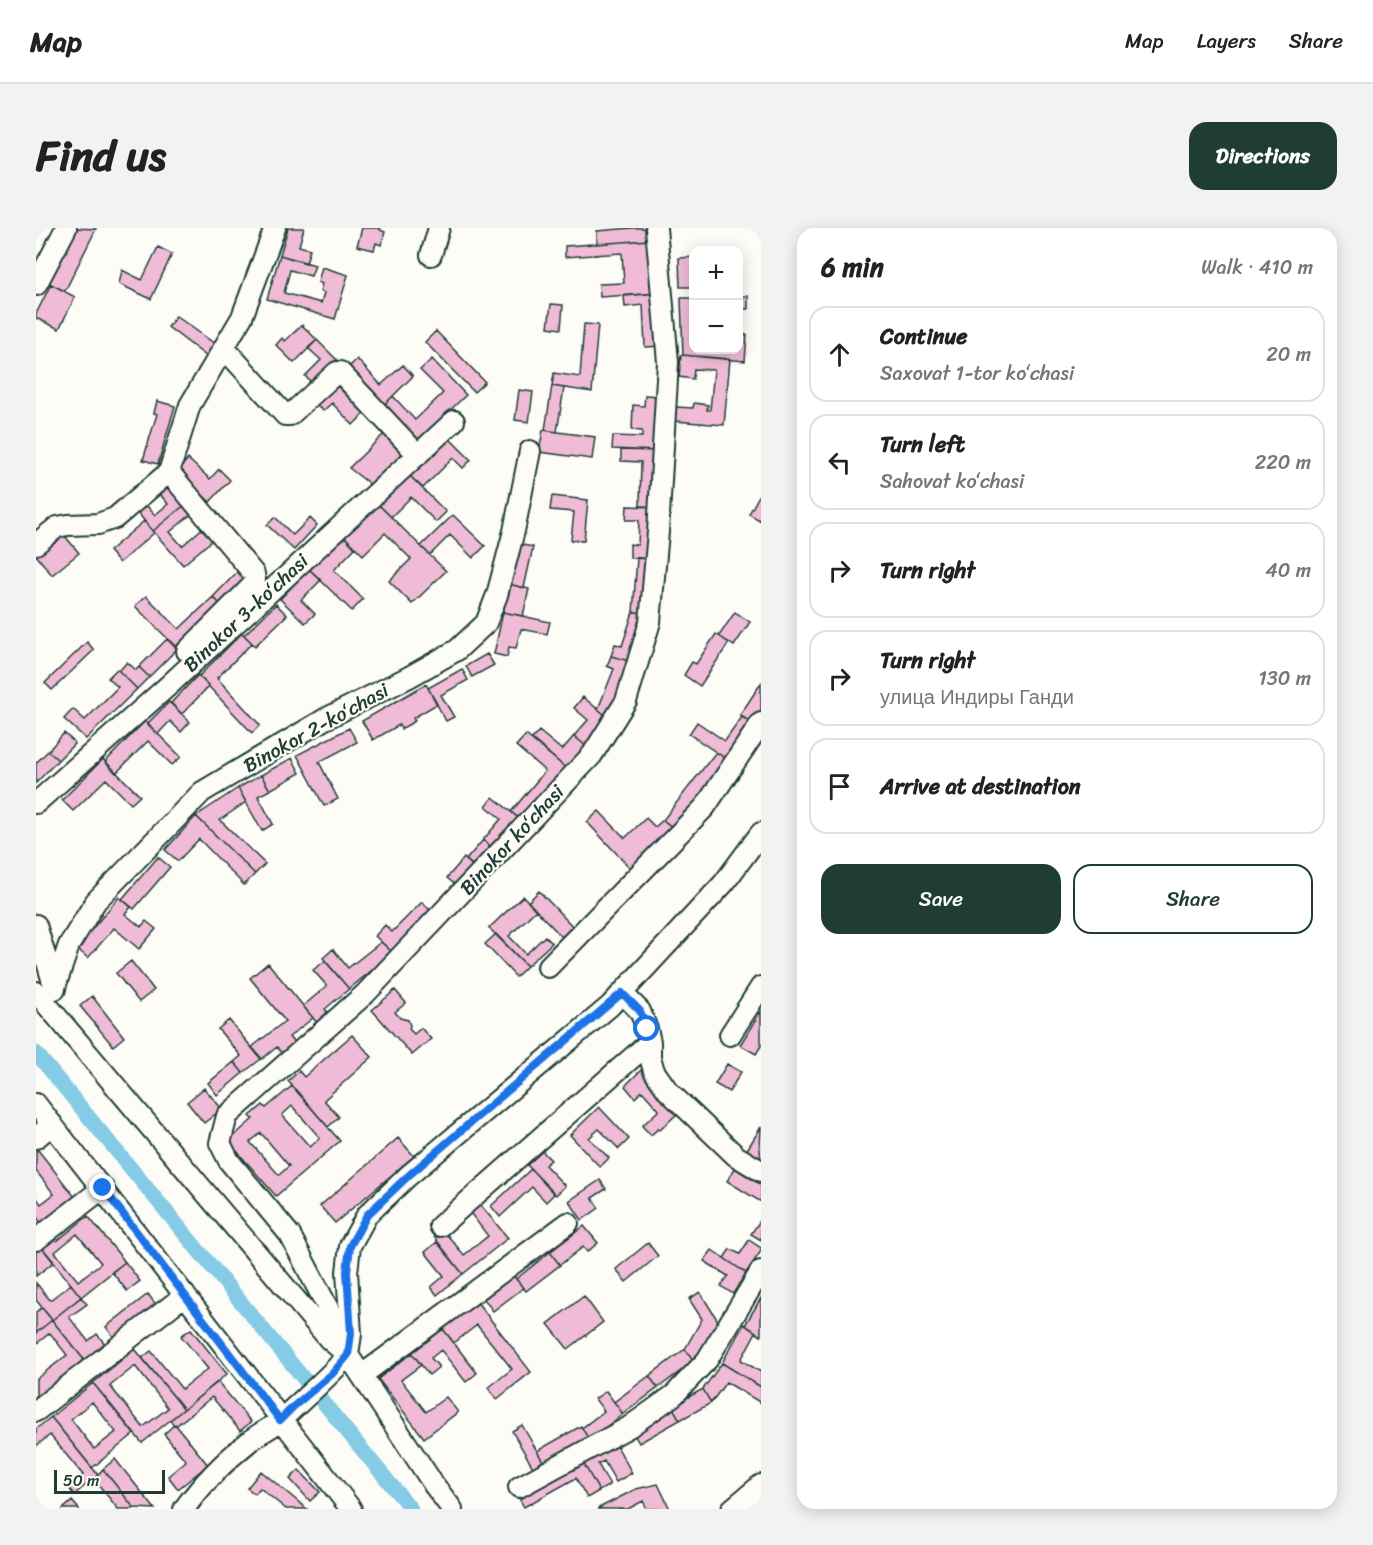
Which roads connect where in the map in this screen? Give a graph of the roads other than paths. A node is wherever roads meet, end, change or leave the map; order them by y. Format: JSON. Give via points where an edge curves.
{"nodes":[{"id":1,"x":66,"y":228,"type":"edge"},
{"id":2,"x":275,"y":228,"type":"edge"},
{"id":3,"x":439,"y":228,"type":"edge"},
{"id":4,"x":656,"y":228,"type":"edge"},
{"id":5,"x":431,"y":255,"type":"dead end"},
{"id":6,"x":36,"y":285,"type":"edge"},
{"id":7,"x":224,"y":348,"type":"junction"},
{"id":8,"x":454,"y":421,"type":"dead end"},
{"id":9,"x":530,"y":452,"type":"dead end"},
{"id":10,"x":418,"y":455,"type":"junction"},
{"id":11,"x":169,"y":472,"type":"junction"},
{"id":12,"x":36,"y":544,"type":"edge"},
{"id":13,"x":168,"y":686,"type":"junction"},
{"id":14,"x":761,"y":723,"type":"edge"},
{"id":15,"x":36,"y":803,"type":"edge"},
{"id":16,"x":761,"y":833,"type":"edge"},
{"id":17,"x":36,"y":925,"type":"edge"},
{"id":18,"x":548,"y":967,"type":"dead end"},
{"id":19,"x":761,"y":987,"type":"edge"},
{"id":20,"x":45,"y":989,"type":"edge"},
{"id":21,"x":622,"y":993,"type":"junction"},
{"id":22,"x":730,"y":1035,"type":"dead end"},
{"id":23,"x":650,"y":1042,"type":"junction"},
{"id":24,"x":36,"y":1104,"type":"edge"},
{"id":25,"x":52,"y":1124,"type":"junction"},
{"id":26,"x":36,"y":1138,"type":"edge"},
{"id":27,"x":761,"y":1171,"type":"edge"},
{"id":28,"x":103,"y":1188,"type":"junction"},
{"id":29,"x":568,"y":1223,"type":"dead end"},
{"id":30,"x":440,"y":1226,"type":"dead end"},
{"id":31,"x":36,"y":1240,"type":"edge"},
{"id":32,"x":761,"y":1271,"type":"edge"},
{"id":33,"x":185,"y":1295,"type":"junction"},
{"id":34,"x":351,"y":1334,"type":"junction"},
{"id":35,"x":348,"y":1355,"type":"junction"},
{"id":36,"x":362,"y":1375,"type":"junction"},
{"id":37,"x":36,"y":1411,"type":"edge"},
{"id":38,"x":287,"y":1413,"type":"junction"},
{"id":39,"x":761,"y":1485,"type":"edge"},
{"id":40,"x":519,"y":1487,"type":"dead end"},
{"id":41,"x":184,"y":1509,"type":"edge"},
{"id":42,"x":351,"y":1509,"type":"edge"},
{"id":43,"x":452,"y":1509,"type":"edge"},
{"id":44,"x":732,"y":1509,"type":"edge"}],
"edges":[{"from":1,"to":6,"type":"street"},
{"from":2,"to":7,"type":"street","via":[[242,317]]},
{"from":3,"to":5,"type":"street"},
{"from":4,"to":34,"type":"street","name":"Binokor koʻchasi","via":[[668,362],[658,532],[650,622],[626,701],[592,755],[381,977],[227,1116],[220,1143],[229,1161],[290,1234],[330,1312]]},
{"from":7,"to":10,"type":"street","via":[[285,415],[290,415],[340,372]]},
{"from":7,"to":11,"type":"street","via":[[190,405]]},
{"from":8,"to":10,"type":"street","name":"Binokor 3-koʻchasi"},
{"from":9,"to":20,"type":"street","name":"Binokor 2-koʻchasi","via":[[514,531],[486,623],[457,650],[325,719],[202,792],[96,901]]},
{"from":10,"to":13,"type":"street","name":"Binokor 3-koʻchasi"},
{"from":11,"to":12,"type":"street","via":[[115,518],[98,524],[57,527]]},
{"from":11,"to":13,"type":"street","via":[[255,580],[160,678]]},
{"from":13,"to":15,"type":"street","name":"Binokor 3-koʻchasi"},
{"from":14,"to":18,"type":"street","via":[[705,807]]},
{"from":16,"to":21,"type":"street","via":[[724,883]]},
{"from":17,"to":20,"type":"street"},
{"from":19,"to":22,"type":"street"},
{"from":20,"to":35,"type":"street","via":[[63,1024],[328,1339]]},
{"from":21,"to":23,"type":"street","via":[[640,1011]]},
{"from":21,"to":34,"type":"street","via":[[367,1215],[350,1246],[347,1272]]},
{"from":23,"to":27,"type":"street","via":[[654,1071],[668,1091],[735,1156]]},
{"from":23,"to":30,"type":"street"},
{"from":24,"to":25,"type":"street"},
{"from":25,"to":26,"type":"street"},
{"from":25,"to":28,"type":"street"},
{"from":28,"to":31,"type":"street"},
{"from":28,"to":33,"type":"street"},
{"from":29,"to":36,"type":"street"},
{"from":32,"to":40,"type":"street","via":[[707,1360],[674,1395],[629,1427]]},
{"from":33,"to":37,"type":"street"},
{"from":33,"to":38,"type":"street"},
{"from":34,"to":35,"type":"street"},
{"from":35,"to":36,"type":"street"},
{"from":35,"to":38,"type":"street"},
{"from":36,"to":43,"type":"street"},
{"from":38,"to":41,"type":"street","via":[[252,1439]]},
{"from":38,"to":42,"type":"street"},
{"from":39,"to":44,"type":"street"}]}
